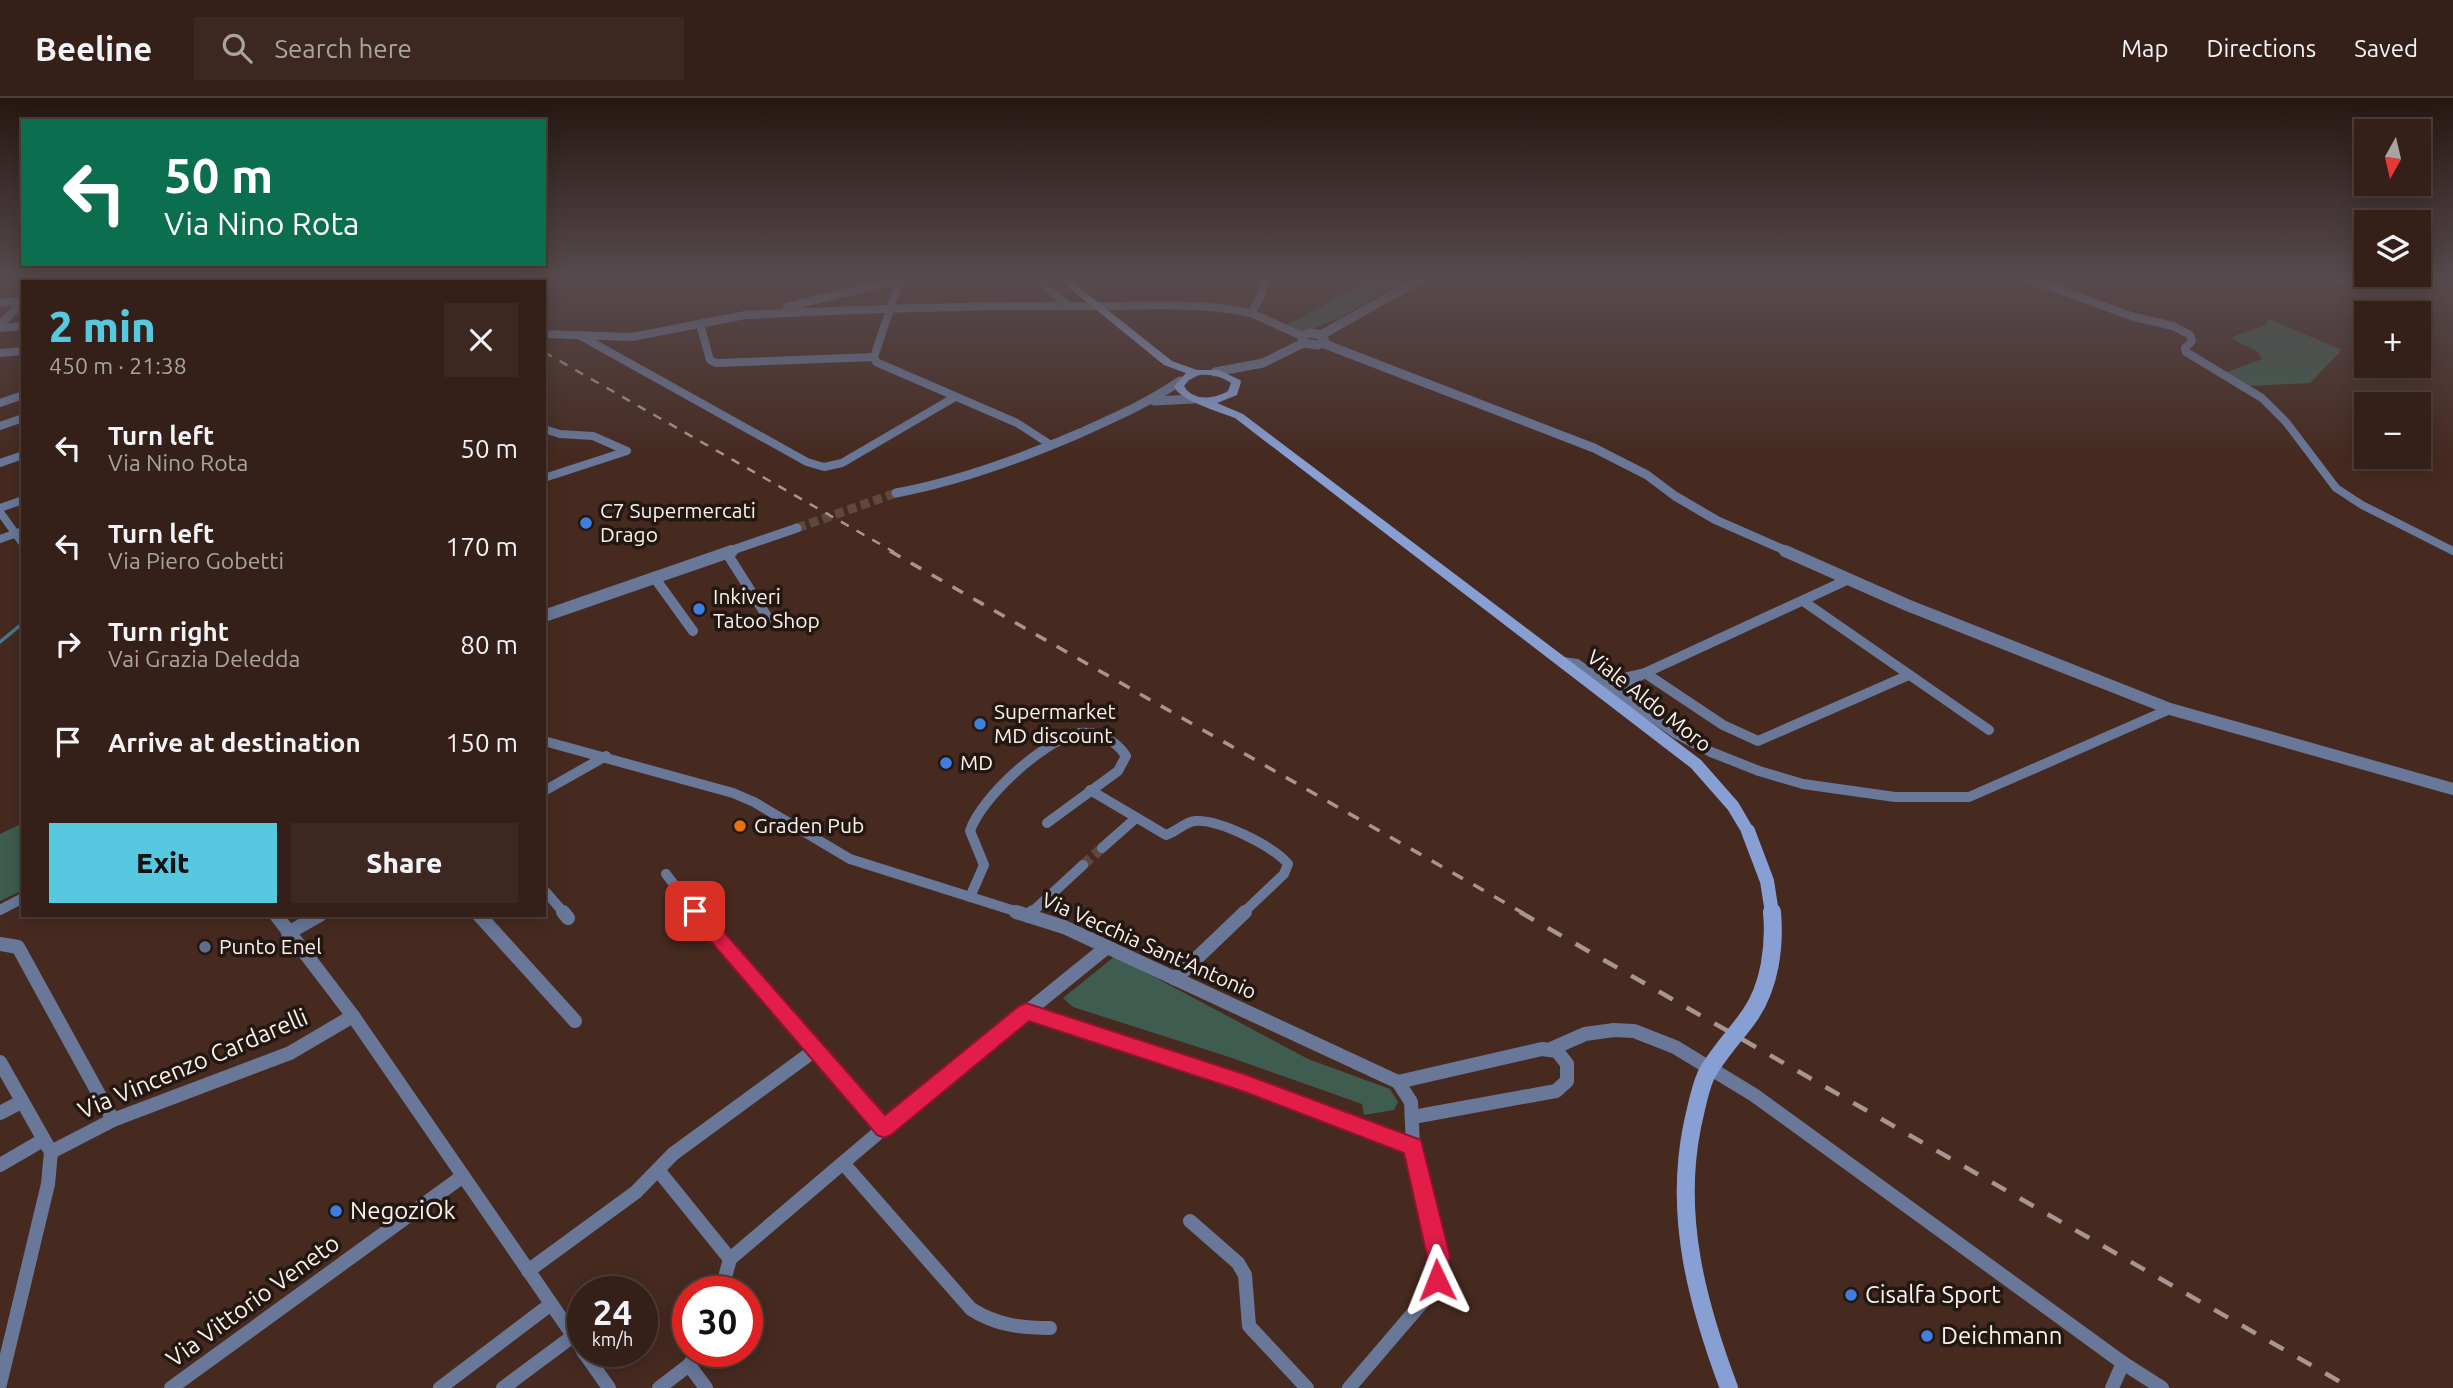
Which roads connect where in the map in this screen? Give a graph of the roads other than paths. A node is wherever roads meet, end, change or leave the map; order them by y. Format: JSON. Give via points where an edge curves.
{"nodes":[{"id":1,"x":583,"y":337,"type":"edge"},
{"id":2,"x":704,"y":337,"type":"edge"},
{"id":3,"x":881,"y":337,"type":"edge"},
{"id":4,"x":1136,"y":337,"type":"edge"},
{"id":5,"x":1298,"y":337,"type":"edge"},
{"id":6,"x":1325,"y":337,"type":"edge"},
{"id":7,"x":2191,"y":337,"type":"edge"},
{"id":8,"x":1302,"y":339,"type":"junction"},
{"id":9,"x":1322,"y":339,"type":"junction"},
{"id":10,"x":21,"y":351,"type":"edge"},
{"id":11,"x":0,"y":353,"type":"edge"},
{"id":12,"x":874,"y":357,"type":"junction"},
{"id":13,"x":1168,"y":363,"type":"junction"},
{"id":14,"x":1263,"y":363,"type":"junction"},
{"id":15,"x":1214,"y":372,"type":"junction"},
{"id":16,"x":1196,"y":373,"type":"junction"},
{"id":17,"x":1180,"y":381,"type":"junction"},
{"id":18,"x":1235,"y":390,"type":"junction"},
{"id":19,"x":21,"y":396,"type":"edge"},
{"id":20,"x":955,"y":397,"type":"junction"},
{"id":21,"x":1199,"y":400,"type":"junction"},
{"id":22,"x":1150,"y":402,"type":"junction"},
{"id":23,"x":0,"y":403,"type":"edge"},
{"id":24,"x":1239,"y":415,"type":"junction"},
{"id":25,"x":21,"y":419,"type":"edge"},
{"id":26,"x":0,"y":426,"type":"edge"},
{"id":27,"x":546,"y":430,"type":"edge"},
{"id":28,"x":1051,"y":445,"type":"junction"},
{"id":29,"x":21,"y":457,"type":"edge"},
{"id":30,"x":0,"y":463,"type":"edge"},
{"id":31,"x":546,"y":477,"type":"edge"},
{"id":32,"x":896,"y":493,"type":"tunnel mouth"},
{"id":33,"x":21,"y":501,"type":"edge"},
{"id":34,"x":0,"y":510,"type":"edge"},
{"id":35,"x":797,"y":528,"type":"tunnel mouth"},
{"id":36,"x":19,"y":532,"type":"edge"},
{"id":37,"x":0,"y":539,"type":"edge"},
{"id":38,"x":2453,"y":551,"type":"edge"},
{"id":39,"x":726,"y":552,"type":"junction"},
{"id":40,"x":654,"y":577,"type":"junction"},
{"id":41,"x":1849,"y":579,"type":"junction"},
{"id":42,"x":1803,"y":601,"type":"junction"},
{"id":43,"x":546,"y":615,"type":"edge"},
{"id":44,"x":768,"y":618,"type":"dead end"},
{"id":45,"x":693,"y":631,"type":"dead end"},
{"id":46,"x":1563,"y":662,"type":"junction"},
{"id":47,"x":1645,"y":673,"type":"junction"},
{"id":48,"x":1592,"y":675,"type":"junction"},
{"id":49,"x":1909,"y":675,"type":"junction"},
{"id":50,"x":1628,"y":701,"type":"junction"},
{"id":51,"x":2170,"y":709,"type":"junction"},
{"id":52,"x":1989,"y":730,"type":"dead end"},
{"id":53,"x":546,"y":741,"type":"edge"},
{"id":54,"x":606,"y":756,"type":"junction"},
{"id":55,"x":2453,"y":789,"type":"edge"},
{"id":56,"x":546,"y":790,"type":"edge"},
{"id":57,"x":1090,"y":790,"type":"junction"},
{"id":58,"x":1136,"y":818,"type":"junction"},
{"id":59,"x":1047,"y":822,"type":"dead end"},
{"id":60,"x":1102,"y":848,"type":"tunnel mouth"},
{"id":61,"x":1083,"y":865,"type":"tunnel mouth"},
{"id":62,"x":666,"y":874,"type":"dead end"},
{"id":63,"x":546,"y":892,"type":"edge"},
{"id":64,"x":970,"y":897,"type":"junction"},
{"id":65,"x":21,"y":899,"type":"edge"},
{"id":66,"x":0,"y":910,"type":"edge"},
{"id":67,"x":1028,"y":916,"type":"junction"},
{"id":68,"x":277,"y":917,"type":"edge"},
{"id":69,"x":316,"y":917,"type":"edge"},
{"id":70,"x":481,"y":917,"type":"edge"},
{"id":71,"x":568,"y":918,"type":"dead end"},
{"id":72,"x":288,"y":933,"type":"junction"},
{"id":73,"x":0,"y":944,"type":"edge"},
{"id":74,"x":1107,"y":947,"type":"junction"},
{"id":75,"x":1175,"y":979,"type":"junction"},
{"id":76,"x":1026,"y":1012,"type":"junction"},
{"id":77,"x":353,"y":1016,"type":"junction"},
{"id":78,"x":575,"y":1021,"type":"dead end"},
{"id":79,"x":1551,"y":1049,"type":"junction"},
{"id":80,"x":815,"y":1050,"type":"junction"},
{"id":81,"x":0,"y":1062,"type":"edge"},
{"id":82,"x":1398,"y":1082,"type":"junction"},
{"id":83,"x":21,"y":1102,"type":"junction"},
{"id":84,"x":0,"y":1113,"type":"edge"},
{"id":85,"x":1413,"y":1116,"type":"junction"},
{"id":86,"x":113,"y":1120,"type":"junction"},
{"id":87,"x":884,"y":1128,"type":"junction"},
{"id":88,"x":47,"y":1146,"type":"junction"},
{"id":89,"x":1413,"y":1147,"type":"junction"},
{"id":90,"x":843,"y":1163,"type":"junction"},
{"id":91,"x":0,"y":1165,"type":"edge"},
{"id":92,"x":658,"y":1170,"type":"junction"},
{"id":93,"x":463,"y":1176,"type":"junction"},
{"id":94,"x":1190,"y":1221,"type":"dead end"},
{"id":95,"x":730,"y":1259,"type":"junction"},
{"id":96,"x":528,"y":1271,"type":"junction"},
{"id":97,"x":725,"y":1276,"type":"edge"},
{"id":98,"x":551,"y":1304,"type":"junction"},
{"id":99,"x":567,"y":1327,"type":"edge"},
{"id":100,"x":1050,"y":1328,"type":"dead end"},
{"id":101,"x":567,"y":1340,"type":"edge"},
{"id":102,"x":2123,"y":1363,"type":"junction"},
{"id":103,"x":594,"y":1367,"type":"edge"},
{"id":104,"x":686,"y":1367,"type":"edge"},
{"id":105,"x":690,"y":1367,"type":"edge"},
{"id":106,"x":0,"y":1384,"type":"edge"},
{"id":107,"x":172,"y":1388,"type":"edge"},
{"id":108,"x":440,"y":1388,"type":"edge"},
{"id":109,"x":503,"y":1388,"type":"edge"},
{"id":110,"x":609,"y":1388,"type":"edge"},
{"id":111,"x":659,"y":1388,"type":"edge"},
{"id":112,"x":706,"y":1388,"type":"edge"},
{"id":113,"x":1307,"y":1388,"type":"edge"},
{"id":114,"x":1349,"y":1388,"type":"edge"},
{"id":115,"x":1729,"y":1388,"type":"edge"},
{"id":116,"x":2112,"y":1388,"type":"edge"},
{"id":117,"x":2162,"y":1388,"type":"edge"}],
"edges":[{"from":1,"to":20,"type":"street","via":[[807,462],[824,467],[842,463]]},
{"from":2,"to":12,"type":"street","via":[[710,360],[716,363]]},
{"from":3,"to":12,"type":"street"},
{"from":4,"to":13,"type":"main road"},
{"from":5,"to":8,"type":"street"},
{"from":6,"to":9,"type":"street"},
{"from":7,"to":38,"type":"street","via":[[2186,352],[2262,398],[2336,488]]},
{"from":8,"to":9,"type":"street","via":[[1312,345]]},
{"from":8,"to":14,"type":"street"},
{"from":9,"to":41,"type":"street","via":[[1594,448],[1647,475],[1705,514]]},
{"from":10,"to":11,"type":"street"},
{"from":12,"to":20,"type":"street","via":[[876,362]]},
{"from":13,"to":16,"type":"main road"},
{"from":13,"to":17,"type":"main road"},
{"from":14,"to":15,"type":"street"},
{"from":14,"to":18,"type":"street"},
{"from":15,"to":16,"type":"main road"},
{"from":15,"to":18,"type":"main road","via":[[1231,377]]},
{"from":16,"to":17,"type":"main road"},
{"from":17,"to":21,"type":"main road","via":[[1180,391]]},
{"from":17,"to":22,"type":"street"},
{"from":18,"to":21,"type":"main road","via":[[1226,398]]},
{"from":18,"to":24,"type":"main road","via":[[1232,405]]},
{"from":19,"to":23,"type":"street"},
{"from":20,"to":28,"type":"street","via":[[1017,424]]},
{"from":21,"to":22,"type":"street"},
{"from":21,"to":24,"type":"main road","name":"Viale Aldo Moro"},
{"from":22,"to":28,"type":"street"},
{"from":24,"to":46,"type":"main road","name":"Viale Aldo Moro"},
{"from":25,"to":26,"type":"street"},
{"from":27,"to":31,"type":"street","via":[[593,436],[627,451]]},
{"from":28,"to":32,"type":"street","via":[[948,483]]},
{"from":29,"to":30,"type":"street"},
{"from":33,"to":34,"type":"street"},
{"from":34,"to":36,"type":"street"},
{"from":35,"to":39,"type":"street"},
{"from":36,"to":37,"type":"street"},
{"from":39,"to":40,"type":"street"},
{"from":39,"to":44,"type":"street"},
{"from":40,"to":43,"type":"street"},
{"from":40,"to":45,"type":"street"},
{"from":41,"to":42,"type":"street"},
{"from":41,"to":51,"type":"street"},
{"from":42,"to":47,"type":"street"},
{"from":42,"to":49,"type":"street"},
{"from":46,"to":48,"type":"street","via":[[1577,664]]},
{"from":46,"to":115,"type":"main road","name":"Viale Aldo Moro","bridge":true,"via":[[1696,764],[1733,806],[1759,852],[1772,900],[1775,944],[1762,994],[1705,1078],[1688,1139],[1683,1198],[1689,1265]]},
{"from":47,"to":48,"type":"street","via":[[1619,679]]},
{"from":47,"to":49,"type":"street","via":[[1723,725],[1758,741]]},
{"from":47,"to":50,"type":"street","via":[[1627,683],[1623,690]]},
{"from":48,"to":50,"type":"street"},
{"from":49,"to":52,"type":"street"},
{"from":50,"to":51,"type":"street","via":[[1675,733],[1759,771],[1825,788],[1895,797],[1969,797]]},
{"from":51,"to":55,"type":"street"},
{"from":53,"to":54,"type":"street","name":"Via Vecchia Sant'Antonio"},
{"from":54,"to":56,"type":"street"},
{"from":54,"to":64,"type":"street","name":"Via Vecchia Sant'Antonio","via":[[733,793],[850,859]]},
{"from":57,"to":58,"type":"street"},
{"from":57,"to":59,"type":"street"},
{"from":57,"to":64,"type":"street","via":[[1118,771],[1126,756],[1113,741],[1089,734],[1061,740],[1007,781],[973,820],[970,832],[984,865]]},
{"from":58,"to":60,"type":"street"},
{"from":58,"to":75,"type":"street","via":[[1166,835],[1186,824],[1206,821],[1264,844],[1288,864],[1284,874]]},
{"from":61,"to":67,"type":"street"},
{"from":62,"to":80,"type":"street"},
{"from":63,"to":71,"type":"street"},
{"from":64,"to":67,"type":"street","name":"Via Vecchia Sant'Antonio"},
{"from":65,"to":66,"type":"street"},
{"from":67,"to":74,"type":"street","name":"Via Vecchia Sant'Antonio"},
{"from":68,"to":72,"type":"street"},
{"from":69,"to":72,"type":"street"},
{"from":70,"to":78,"type":"street"},
{"from":72,"to":77,"type":"street"},
{"from":73,"to":86,"type":"street","via":[[18,947]]},
{"from":74,"to":75,"type":"street","name":"Via Vecchia Sant'Antonio"},
{"from":74,"to":76,"type":"street"},
{"from":75,"to":82,"type":"street","name":"Via Vecchia Sant'Antonio"},
{"from":76,"to":87,"type":"street"},
{"from":76,"to":89,"type":"street","via":[[1247,1084]]},
{"from":77,"to":86,"type":"street","name":"Via Vincenzo Cardarelli","via":[[290,1053]]},
{"from":77,"to":93,"type":"street"},
{"from":79,"to":82,"type":"street"},
{"from":79,"to":85,"type":"street","via":[[1563,1055],[1568,1073],[1567,1081],[1556,1091]]},
{"from":79,"to":102,"type":"street","via":[[1585,1034],[1614,1030],[1634,1031],[1675,1047],[1754,1094]]},
{"from":80,"to":87,"type":"street"},
{"from":80,"to":92,"type":"street","via":[[673,1154]]},
{"from":81,"to":83,"type":"street"},
{"from":82,"to":85,"type":"street","via":[[1408,1093]]},
{"from":83,"to":84,"type":"street"},
{"from":83,"to":88,"type":"street"},
{"from":85,"to":89,"type":"street"},
{"from":86,"to":88,"type":"street","name":"Via Vincenzo Cardarelli"},
{"from":87,"to":90,"type":"street"},
{"from":88,"to":91,"type":"street","name":"Via Vincenzo Cardarelli"},
{"from":88,"to":106,"type":"street","via":[[48,1184]]},
{"from":89,"to":114,"type":"street","via":[[1438,1256],[1437,1280]]},
{"from":90,"to":95,"type":"street"},
{"from":90,"to":100,"type":"street","via":[[971,1309],[1004,1326]]},
{"from":92,"to":95,"type":"street"},
{"from":92,"to":96,"type":"street","via":[[636,1192]]},
{"from":93,"to":96,"type":"street"},
{"from":93,"to":107,"type":"street","name":"Via Vittorio Veneto"},
{"from":94,"to":113,"type":"street","via":[[1238,1263],[1245,1275],[1249,1326]]},
{"from":95,"to":97,"type":"street"},
{"from":96,"to":98,"type":"street"},
{"from":98,"to":99,"type":"street"},
{"from":98,"to":108,"type":"street"},
{"from":101,"to":109,"type":"street"},
{"from":102,"to":116,"type":"street"},
{"from":102,"to":117,"type":"street"},
{"from":103,"to":110,"type":"street"},
{"from":104,"to":111,"type":"street"},
{"from":105,"to":112,"type":"street"}]}
